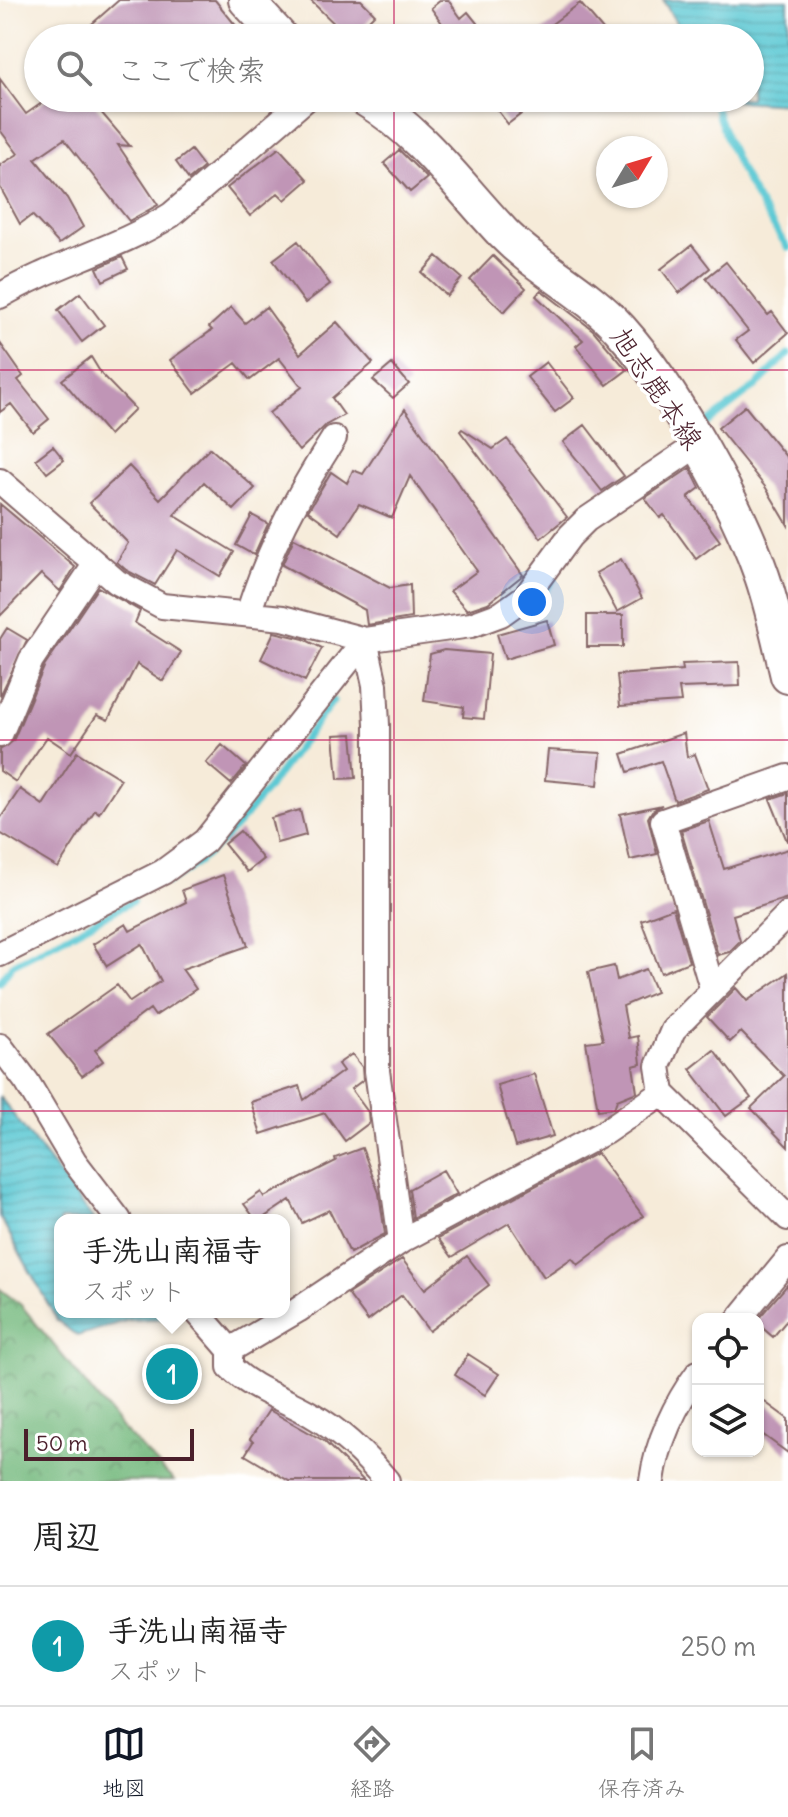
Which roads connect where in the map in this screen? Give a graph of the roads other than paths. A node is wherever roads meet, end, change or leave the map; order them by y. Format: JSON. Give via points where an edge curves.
{"nodes":[{"id":1,"x":246,"y":0,"type":"edge"},
{"id":2,"x":268,"y":24,"type":"edge"},
{"id":3,"x":291,"y":112,"type":"edge"},
{"id":4,"x":388,"y":112,"type":"edge"},
{"id":5,"x":0,"y":296,"type":"edge"},
{"id":6,"x":334,"y":438,"type":"dead end"},
{"id":7,"x":697,"y":445,"type":"junction"},
{"id":8,"x":0,"y":481,"type":"edge"},
{"id":9,"x":95,"y":565,"type":"junction"},
{"id":10,"x":248,"y":614,"type":"junction"},
{"id":11,"x":365,"y":640,"type":"junction"},
{"id":12,"x":788,"y":676,"type":"edge"},
{"id":13,"x":0,"y":735,"type":"edge"},
{"id":14,"x":788,"y":777,"type":"edge"},
{"id":15,"x":788,"y":914,"type":"edge"},
{"id":16,"x":0,"y":954,"type":"edge"},
{"id":17,"x":712,"y":988,"type":"junction"},
{"id":18,"x":0,"y":1046,"type":"edge"},
{"id":19,"x":662,"y":1093,"type":"junction"},
{"id":20,"x":114,"y":1214,"type":"edge"},
{"id":21,"x":788,"y":1218,"type":"edge"},
{"id":22,"x":401,"y":1241,"type":"junction"},
{"id":23,"x":788,"y":1259,"type":"edge"},
{"id":24,"x":744,"y":1313,"type":"edge"},
{"id":25,"x":290,"y":1315,"type":"edge"},
{"id":26,"x":202,"y":1318,"type":"edge"},
{"id":27,"x":284,"y":1318,"type":"edge"},
{"id":28,"x":230,"y":1350,"type":"junction"},
{"id":29,"x":692,"y":1383,"type":"edge"},
{"id":30,"x":387,"y":1481,"type":"edge"},
{"id":31,"x":652,"y":1481,"type":"edge"}],
"edges":[{"from":1,"to":2,"type":"main road"},
{"from":3,"to":5,"type":"street","via":[[148,230]]},
{"from":4,"to":7,"type":"main road","name":"旭志鹿本線","via":[[520,249],[621,330]]},
{"from":6,"to":10,"type":"street","via":[[291,505]]},
{"from":7,"to":11,"type":"street","via":[[586,520],[526,596],[501,614],[471,625]]},
{"from":7,"to":12,"type":"main road","name":"旭志鹿本線","via":[[762,577]]},
{"from":8,"to":9,"type":"street"},
{"from":9,"to":10,"type":"street","via":[[162,606]]},
{"from":9,"to":13,"type":"street","via":[[31,660]]},
{"from":10,"to":11,"type":"street"},
{"from":11,"to":16,"type":"street","via":[[205,841],[163,872]]},
{"from":11,"to":22,"type":"street","via":[[375,685],[377,739],[377,1071]]},
{"from":14,"to":17,"type":"street","via":[[663,821]]},
{"from":15,"to":17,"type":"street"},
{"from":17,"to":19,"type":"street","via":[[673,1030],[658,1066]]},
{"from":18,"to":20,"type":"street"},
{"from":19,"to":21,"type":"street"},
{"from":19,"to":22,"type":"street","via":[[605,1132]]},
{"from":22,"to":25,"type":"street"},
{"from":23,"to":24,"type":"street"},
{"from":26,"to":28,"type":"street"},
{"from":27,"to":28,"type":"street"},
{"from":28,"to":30,"type":"street","via":[[230,1367],[242,1379],[347,1438]]},
{"from":29,"to":31,"type":"street","via":[[672,1416]]}]}
